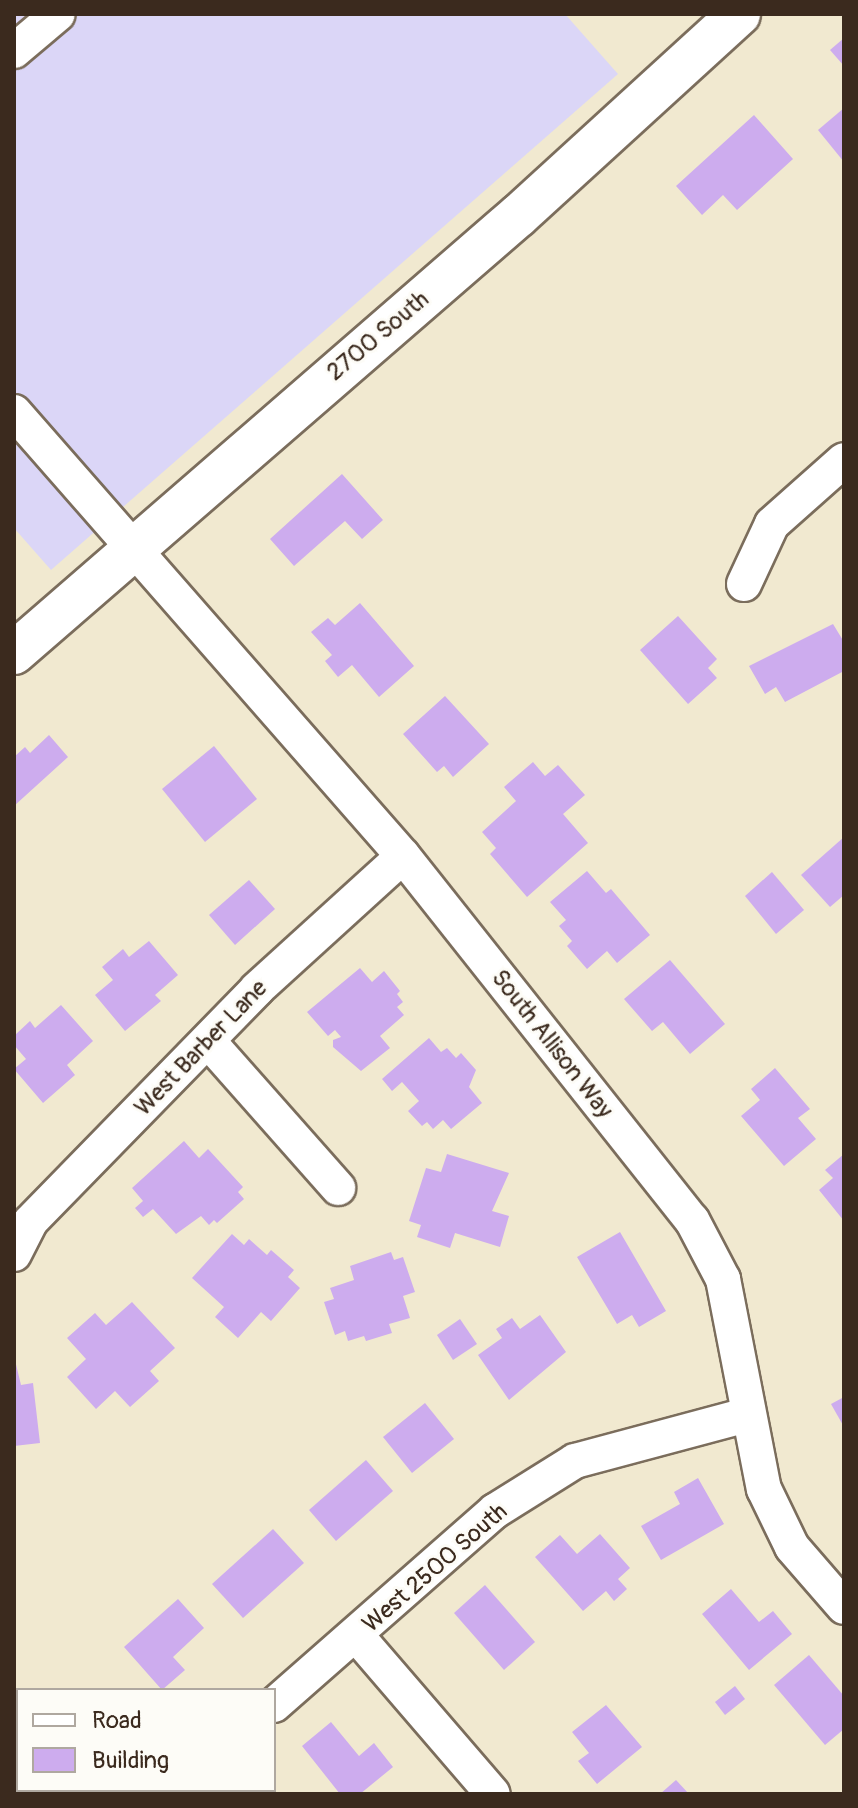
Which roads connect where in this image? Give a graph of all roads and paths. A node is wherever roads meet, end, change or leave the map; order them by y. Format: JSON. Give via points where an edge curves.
{"nodes":[{"id":1,"x":58,"y":14,"type":"edge"},
{"id":2,"x":739,"y":14,"type":"edge"},
{"id":3,"x":14,"y":51,"type":"edge"},
{"id":4,"x":14,"y":412,"type":"edge"},
{"id":5,"x":844,"y":460,"type":"edge"},
{"id":6,"x":134,"y":548,"type":"junction"},
{"id":7,"x":744,"y":584,"type":"dead end"},
{"id":8,"x":14,"y":653,"type":"edge"},
{"id":9,"x":403,"y":856,"type":"junction"},
{"id":10,"x":209,"y":1042,"type":"junction"},
{"id":11,"x":338,"y":1188,"type":"dead end"},
{"id":12,"x":14,"y":1254,"type":"edge"},
{"id":13,"x":747,"y":1415,"type":"junction"},
{"id":14,"x":844,"y":1607,"type":"edge"},
{"id":15,"x":357,"y":1636,"type":"junction"},
{"id":16,"x":276,"y":1703,"type":"edge"},
{"id":17,"x":493,"y":1794,"type":"edge"}],
"edges":[{"from":1,"to":3,"type":"street"},
{"from":2,"to":6,"type":"main road","name":"2700 South","via":[[519,215]]},
{"from":4,"to":6,"type":"street","name":"South Allison Way"},
{"from":5,"to":7,"type":"street","via":[[772,524]]},
{"from":6,"to":8,"type":"main road","name":"2700 South"},
{"from":6,"to":9,"type":"street","name":"South Allison Way"},
{"from":9,"to":10,"type":"street","name":"West Barber Lane","via":[[303,942]]},
{"from":9,"to":13,"type":"street","name":"South Allison Way","via":[[692,1220],[723,1279],[737,1332]]},
{"from":10,"to":11,"type":"street"},
{"from":10,"to":12,"type":"street","name":"West Barber Lane","via":[[30,1222]]},
{"from":13,"to":14,"type":"street","name":"South Allison Way","via":[[764,1489],[792,1547]]},
{"from":13,"to":15,"type":"street","name":"West 2500 South","via":[[575,1461],[495,1511]]},
{"from":15,"to":16,"type":"street","name":"West 2500 South"},
{"from":15,"to":17,"type":"street"}]}
